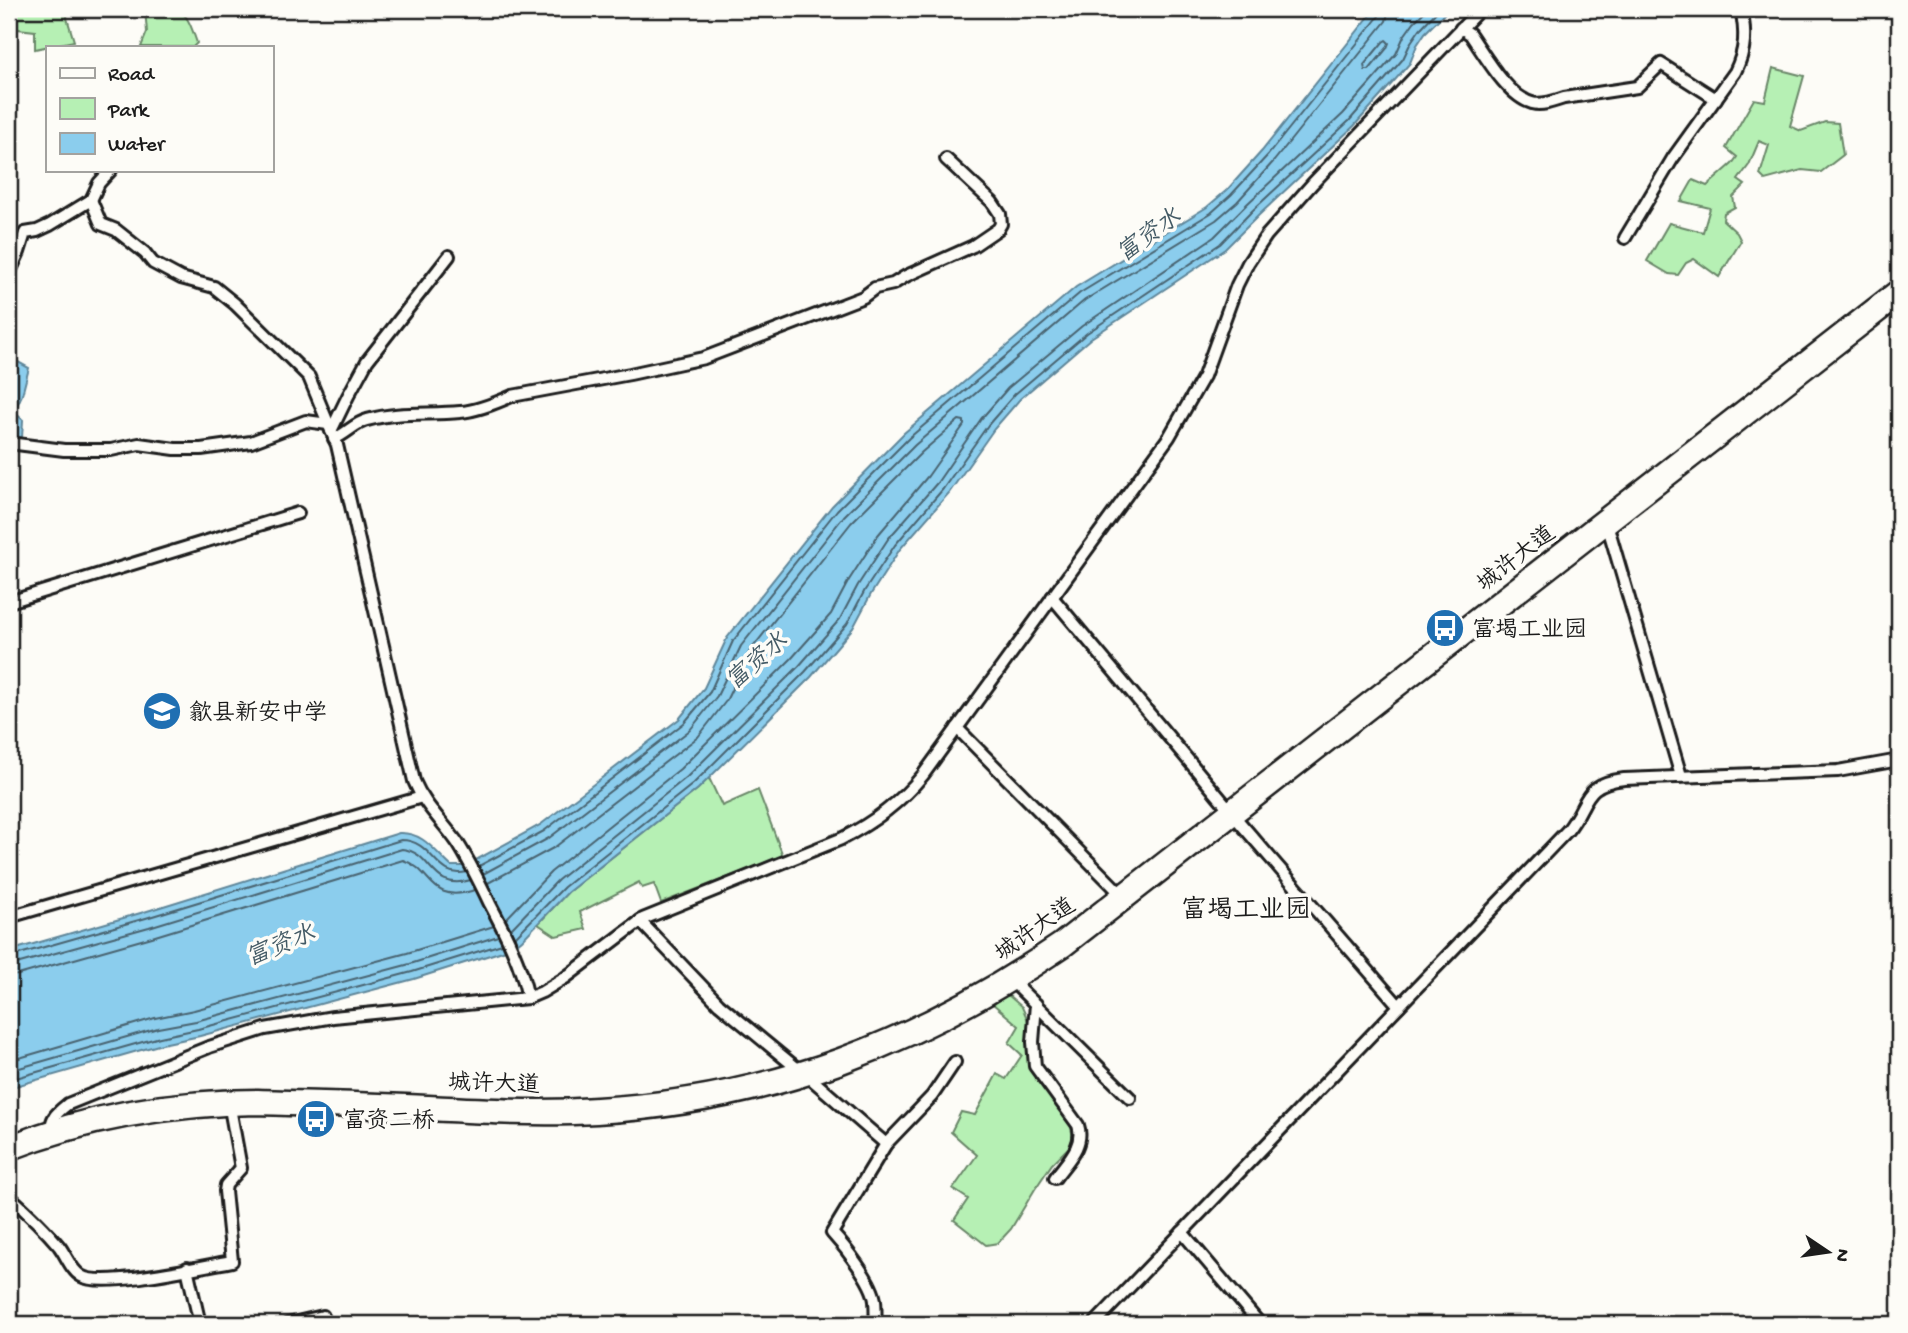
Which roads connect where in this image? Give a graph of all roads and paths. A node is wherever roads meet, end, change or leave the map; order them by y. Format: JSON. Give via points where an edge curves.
{"nodes":[{"id":1,"x":1480,"y":9,"type":"edge"},
{"id":2,"x":1741,"y":9,"type":"edge"},
{"id":3,"x":1461,"y":28,"type":"junction"},
{"id":4,"x":1716,"y":99,"type":"junction"},
{"id":5,"x":946,"y":159,"type":"dead end"},
{"id":6,"x":109,"y":172,"type":"edge"},
{"id":7,"x":91,"y":200,"type":"junction"},
{"id":8,"x":1625,"y":238,"type":"dead end"},
{"id":9,"x":449,"y":256,"type":"dead end"},
{"id":10,"x":9,"y":274,"type":"edge"},
{"id":11,"x":1899,"y":286,"type":"edge"},
{"id":12,"x":1899,"y":299,"type":"edge"},
{"id":13,"x":331,"y":431,"type":"junction"},
{"id":14,"x":9,"y":443,"type":"edge"},
{"id":15,"x":298,"y":513,"type":"dead end"},
{"id":16,"x":1608,"y":527,"type":"junction"},
{"id":17,"x":1052,"y":597,"type":"junction"},
{"id":18,"x":9,"y":602,"type":"edge"},
{"id":19,"x":957,"y":728,"type":"junction"},
{"id":20,"x":1899,"y":760,"type":"edge"},
{"id":21,"x":1681,"y":776,"type":"junction"},
{"id":22,"x":422,"y":797,"type":"junction"},
{"id":23,"x":1232,"y":813,"type":"junction"},
{"id":24,"x":1120,"y":893,"type":"junction"},
{"id":25,"x":9,"y":917,"type":"edge"},
{"id":26,"x":640,"y":921,"type":"junction"},
{"id":27,"x":1014,"y":983,"type":"junction"},
{"id":28,"x":528,"y":998,"type":"junction"},
{"id":29,"x":1035,"y":1004,"type":"junction"},
{"id":30,"x":1399,"y":1006,"type":"junction"},
{"id":31,"x":955,"y":1062,"type":"dead end"},
{"id":32,"x":804,"y":1074,"type":"junction"},
{"id":33,"x":1130,"y":1098,"type":"dead end"},
{"id":34,"x":230,"y":1108,"type":"junction"},
{"id":35,"x":53,"y":1133,"type":"junction"},
{"id":36,"x":9,"y":1143,"type":"edge"},
{"id":37,"x":886,"y":1144,"type":"junction"},
{"id":38,"x":9,"y":1153,"type":"edge"},
{"id":39,"x":1055,"y":1178,"type":"dead end"},
{"id":40,"x":9,"y":1196,"type":"edge"},
{"id":41,"x":1182,"y":1232,"type":"junction"},
{"id":42,"x":187,"y":1268,"type":"junction"},
{"id":43,"x":323,"y":1316,"type":"dead end"},
{"id":44,"x":200,"y":1324,"type":"edge"},
{"id":45,"x":288,"y":1324,"type":"edge"},
{"id":46,"x":876,"y":1324,"type":"edge"},
{"id":47,"x":1094,"y":1324,"type":"edge"},
{"id":48,"x":1259,"y":1324,"type":"edge"}],
"edges":[{"from":1,"to":3,"type":"street"},
{"from":2,"to":4,"type":"street","via":[[1742,57]]},
{"from":3,"to":4,"type":"street","via":[[1509,89],[1533,104],[1637,86],[1661,64]]},
{"from":3,"to":17,"type":"street","via":[[1261,242],[1237,285],[1210,363],[1184,413]]},
{"from":4,"to":8,"type":"street"},
{"from":5,"to":13,"type":"street","via":[[992,202],[1001,224],[973,246],[893,284],[695,361],[512,396],[462,412],[398,414],[368,419],[342,435]]},
{"from":6,"to":7,"type":"street"},
{"from":7,"to":10,"type":"street","via":[[50,225],[25,233]]},
{"from":7,"to":13,"type":"street","via":[[101,225],[116,229],[153,263],[181,278],[214,287],[235,304],[309,377]]},
{"from":9,"to":13,"type":"street","via":[[367,361]]},
{"from":11,"to":23,"type":"main road","name":"城许大道"},
{"from":12,"to":16,"type":"main road","name":"城许大道"},
{"from":13,"to":14,"type":"street","via":[[306,421],[251,442],[201,449],[139,444],[77,451]]},
{"from":13,"to":22,"type":"street","via":[[409,762]]},
{"from":15,"to":18,"type":"street"},
{"from":16,"to":21,"type":"street"},
{"from":16,"to":23,"type":"main road","name":"城许大道"},
{"from":17,"to":19,"type":"street"},
{"from":17,"to":23,"type":"street"},
{"from":19,"to":24,"type":"street"},
{"from":19,"to":26,"type":"street","via":[[913,787],[871,822],[841,839]]},
{"from":20,"to":21,"type":"street","via":[[1838,771]]},
{"from":21,"to":30,"type":"street","via":[[1612,780],[1595,787],[1567,831]]},
{"from":22,"to":25,"type":"street"},
{"from":22,"to":28,"type":"street","via":[[468,859],[513,949]]},
{"from":23,"to":24,"type":"main road","name":"城许大道"},
{"from":23,"to":27,"type":"main road","name":"城许大道","via":[[1065,949]]},
{"from":23,"to":30,"type":"street"},
{"from":24,"to":32,"type":"main road","name":"城许大道","via":[[1002,978],[953,1006]]},
{"from":26,"to":28,"type":"street","via":[[565,978]]},
{"from":26,"to":32,"type":"street","via":[[719,1004]]},
{"from":27,"to":29,"type":"street"},
{"from":27,"to":32,"type":"main road","name":"城许大道","via":[[906,1041],[849,1064]]},
{"from":28,"to":35,"type":"street","via":[[333,1017],[265,1029],[68,1104],[54,1116]]},
{"from":29,"to":33,"type":"street"},
{"from":29,"to":39,"type":"street","via":[[1035,1066],[1081,1134]]},
{"from":30,"to":41,"type":"street"},
{"from":31,"to":37,"type":"street","via":[[932,1096]]},
{"from":32,"to":34,"type":"main road","name":"城许大道","via":[[739,1096],[596,1116]]},
{"from":32,"to":35,"type":"main road","name":"城许大道","via":[[622,1104],[527,1107],[217,1098],[92,1116]]},
{"from":32,"to":37,"type":"street"},
{"from":34,"to":35,"type":"main road","name":"城许大道","via":[[146,1116]]},
{"from":34,"to":42,"type":"street","via":[[241,1168],[225,1191],[232,1261]]},
{"from":35,"to":36,"type":"main road","name":"城许大道"},
{"from":35,"to":38,"type":"main road","name":"城许大道"},
{"from":37,"to":46,"type":"street","via":[[832,1233],[849,1251],[873,1294]]},
{"from":40,"to":42,"type":"street","via":[[48,1234],[82,1277],[119,1280]]},
{"from":41,"to":47,"type":"street"},
{"from":41,"to":48,"type":"street"},
{"from":42,"to":44,"type":"street"},
{"from":43,"to":45,"type":"street"}]}
